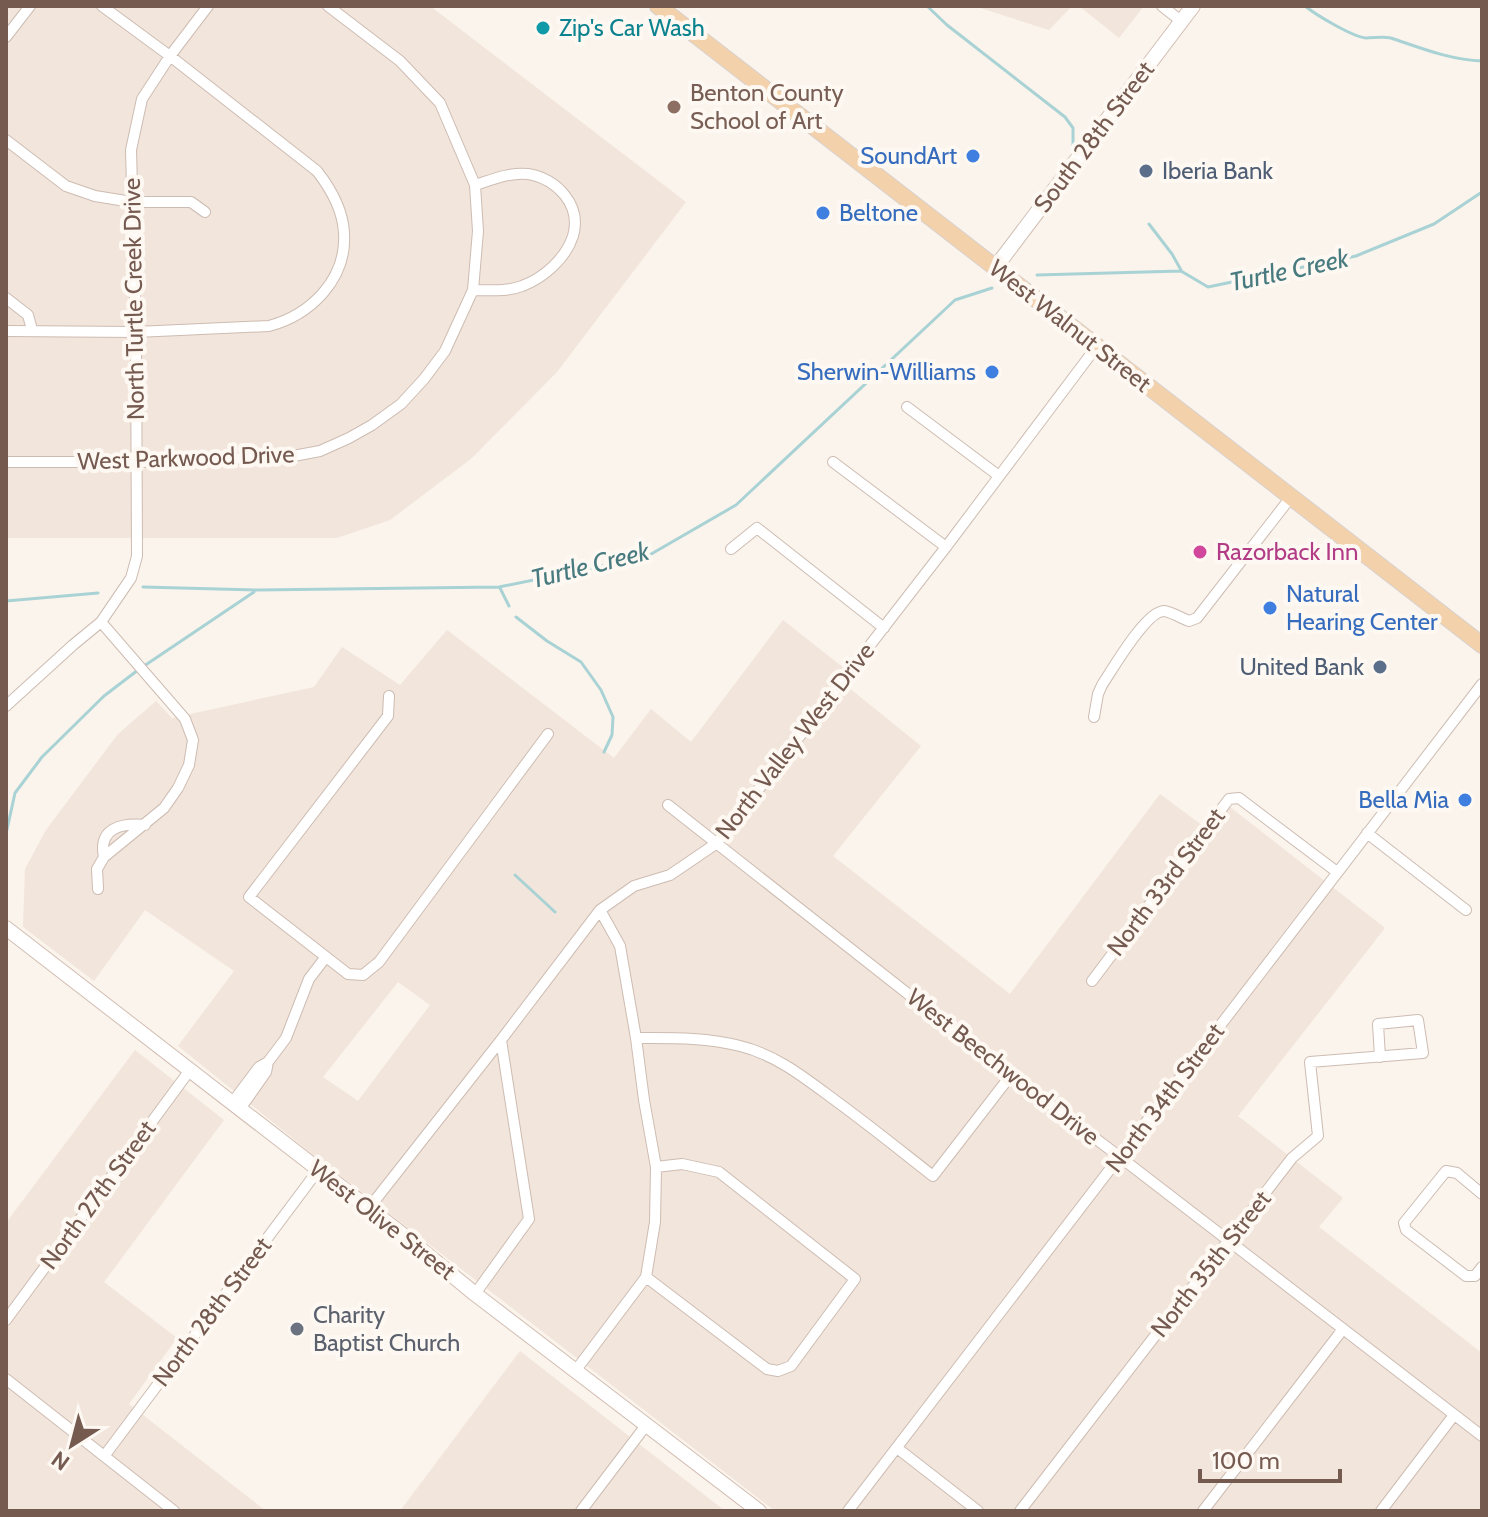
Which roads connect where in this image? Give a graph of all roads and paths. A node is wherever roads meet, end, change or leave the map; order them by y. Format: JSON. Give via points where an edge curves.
{"nodes":[{"id":1,"x":30,"y":6,"type":"edge"},
{"id":2,"x":102,"y":6,"type":"edge"},
{"id":3,"x":208,"y":6,"type":"edge"},
{"id":4,"x":328,"y":6,"type":"edge"},
{"id":5,"x":658,"y":6,"type":"edge"},
{"id":6,"x":1162,"y":6,"type":"edge"},
{"id":7,"x":1186,"y":11,"type":"edge"},
{"id":8,"x":6,"y":37,"type":"edge"},
{"id":9,"x":170,"y":56,"type":"junction"},
{"id":10,"x":6,"y":140,"type":"edge"},
{"id":11,"x":475,"y":185,"type":"junction"},
{"id":12,"x":132,"y":202,"type":"junction"},
{"id":13,"x":205,"y":212,"type":"dead end"},
{"id":14,"x":995,"y":268,"type":"junction"},
{"id":15,"x":473,"y":290,"type":"junction"},
{"id":16,"x":6,"y":298,"type":"edge"},
{"id":17,"x":32,"y":330,"type":"junction"},
{"id":18,"x":6,"y":331,"type":"edge"},
{"id":19,"x":136,"y":332,"type":"junction"},
{"id":20,"x":1097,"y":346,"type":"junction"},
{"id":21,"x":907,"y":407,"type":"dead end"},
{"id":22,"x":6,"y":462,"type":"edge"},
{"id":23,"x":137,"y":462,"type":"junction"},
{"id":24,"x":833,"y":462,"type":"dead end"},
{"id":25,"x":999,"y":476,"type":"junction"},
{"id":26,"x":1291,"y":497,"type":"junction"},
{"id":27,"x":946,"y":547,"type":"junction"},
{"id":28,"x":731,"y":549,"type":"dead end"},
{"id":29,"x":101,"y":622,"type":"junction"},
{"id":30,"x":884,"y":628,"type":"junction"},
{"id":31,"x":1482,"y":645,"type":"edge"},
{"id":32,"x":1482,"y":684,"type":"edge"},
{"id":33,"x":389,"y":696,"type":"dead end"},
{"id":34,"x":6,"y":706,"type":"edge"},
{"id":35,"x":1094,"y":717,"type":"dead end"},
{"id":36,"x":548,"y":734,"type":"dead end"},
{"id":37,"x":668,"y":805,"type":"dead end"},
{"id":38,"x":145,"y":825,"type":"junction"},
{"id":39,"x":1367,"y":833,"type":"junction"},
{"id":40,"x":717,"y":843,"type":"junction"},
{"id":41,"x":104,"y":857,"type":"junction"},
{"id":42,"x":1337,"y":872,"type":"junction"},
{"id":43,"x":98,"y":889,"type":"dead end"},
{"id":44,"x":600,"y":910,"type":"junction"},
{"id":45,"x":1466,"y":910,"type":"dead end"},
{"id":46,"x":6,"y":928,"type":"edge"},
{"id":47,"x":325,"y":958,"type":"junction"},
{"id":48,"x":1092,"y":981,"type":"dead end"},
{"id":49,"x":636,"y":1038,"type":"junction"},
{"id":50,"x":501,"y":1040,"type":"junction"},
{"id":51,"x":1380,"y":1057,"type":"junction"},
{"id":52,"x":190,"y":1070,"type":"junction"},
{"id":53,"x":1011,"y":1075,"type":"junction"},
{"id":54,"x":236,"y":1106,"type":"junction"},
{"id":55,"x":1120,"y":1157,"type":"junction"},
{"id":56,"x":656,"y":1167,"type":"junction"},
{"id":57,"x":319,"y":1169,"type":"junction"},
{"id":58,"x":1482,"y":1194,"type":"edge"},
{"id":59,"x":369,"y":1208,"type":"junction"},
{"id":60,"x":1229,"y":1241,"type":"junction"},
{"id":61,"x":1482,"y":1267,"type":"edge"},
{"id":62,"x":646,"y":1277,"type":"junction"},
{"id":63,"x":475,"y":1294,"type":"junction"},
{"id":64,"x":6,"y":1320,"type":"edge"},
{"id":65,"x":1343,"y":1329,"type":"junction"},
{"id":66,"x":576,"y":1370,"type":"junction"},
{"id":67,"x":6,"y":1379,"type":"edge"},
{"id":68,"x":1454,"y":1415,"type":"junction"},
{"id":69,"x":647,"y":1424,"type":"junction"},
{"id":70,"x":1482,"y":1436,"type":"edge"},
{"id":71,"x":897,"y":1448,"type":"junction"},
{"id":72,"x":105,"y":1455,"type":"junction"},
{"id":73,"x":174,"y":1511,"type":"edge"},
{"id":74,"x":581,"y":1511,"type":"edge"},
{"id":75,"x":759,"y":1511,"type":"edge"},
{"id":76,"x":848,"y":1511,"type":"edge"},
{"id":77,"x":978,"y":1511,"type":"edge"},
{"id":78,"x":1020,"y":1511,"type":"edge"},
{"id":79,"x":1203,"y":1511,"type":"edge"},
{"id":80,"x":1381,"y":1511,"type":"edge"}],
"edges":[{"from":1,"to":8,"type":"street"},
{"from":2,"to":9,"type":"street"},
{"from":3,"to":9,"type":"street","name":"North Turtle Creek Drive"},
{"from":4,"to":11,"type":"street","name":"West Parkwood Drive","via":[[400,61],[440,103]]},
{"from":5,"to":14,"type":"main road","name":"West Walnut Street"},
{"from":6,"to":7,"type":"street"},
{"from":7,"to":14,"type":"main road","name":"South 28th Street"},
{"from":9,"to":12,"type":"street","name":"North Turtle Creek Drive","via":[[142,99],[131,150]]},
{"from":9,"to":19,"type":"street","via":[[317,171],[340,212],[344,250],[323,295],[286,321]]},
{"from":10,"to":12,"type":"street","via":[[66,186]]},
{"from":11,"to":15,"type":"street","name":"West Parkwood Drive"},
{"from":11,"to":15,"type":"street","via":[[509,175],[541,178],[569,199],[574,218],[566,250],[540,278],[520,287]]},
{"from":12,"to":13,"type":"street","via":[[191,202]]},
{"from":12,"to":19,"type":"street","name":"North Turtle Creek Drive"},
{"from":14,"to":20,"type":"main road","name":"West Walnut Street"},
{"from":15,"to":23,"type":"street","name":"West Parkwood Drive","via":[[445,351],[424,379],[401,404],[349,438],[288,457]]},
{"from":16,"to":17,"type":"street","via":[[28,315]]},
{"from":17,"to":18,"type":"street"},
{"from":17,"to":19,"type":"street"},
{"from":19,"to":23,"type":"street","name":"North Turtle Creek Drive"},
{"from":20,"to":25,"type":"street","name":"North Valley West Drive"},
{"from":20,"to":26,"type":"main road","name":"West Walnut Street"},
{"from":21,"to":25,"type":"street"},
{"from":22,"to":23,"type":"street","name":"West Parkwood Drive"},
{"from":23,"to":29,"type":"street","name":"North Turtle Creek Drive","via":[[137,556],[131,578]]},
{"from":24,"to":27,"type":"street"},
{"from":25,"to":27,"type":"street","name":"North Valley West Drive"},
{"from":26,"to":31,"type":"main road","name":"West Walnut Street"},
{"from":26,"to":35,"type":"street","via":[[1197,618],[1189,621],[1165,611],[1144,626],[1102,685]]},
{"from":27,"to":30,"type":"street","name":"North Valley West Drive"},
{"from":28,"to":30,"type":"street","via":[[757,528]]},
{"from":29,"to":34,"type":"street","name":"North Turtle Creek Drive"},
{"from":29,"to":38,"type":"street","via":[[185,719],[193,740],[178,788]]},
{"from":30,"to":40,"type":"street","name":"North Valley West Drive"},
{"from":32,"to":39,"type":"street","name":"North 34th Street"},
{"from":33,"to":47,"type":"street","via":[[388,716],[249,897]]},
{"from":36,"to":47,"type":"street","via":[[379,962],[363,975],[348,974]]},
{"from":37,"to":40,"type":"street","name":"West Beechwood Drive"},
{"from":38,"to":41,"type":"street"},
{"from":38,"to":41,"type":"street","via":[[119,826],[110,832],[102,847]]},
{"from":39,"to":42,"type":"street","name":"North 34th Street"},
{"from":39,"to":45,"type":"street"},
{"from":40,"to":44,"type":"street","name":"North Valley West Drive","via":[[670,875],[634,886]]},
{"from":40,"to":53,"type":"street","name":"West Beechwood Drive"},
{"from":41,"to":43,"type":"street","via":[[97,869]]},
{"from":42,"to":48,"type":"street","name":"North 33rd Street","via":[[1248,804],[1229,799]]},
{"from":42,"to":55,"type":"street","name":"North 34th Street"},
{"from":44,"to":49,"type":"street","via":[[620,946]]},
{"from":44,"to":50,"type":"street","name":"North Valley West Drive"},
{"from":46,"to":52,"type":"main road","name":"West Olive Street"},
{"from":47,"to":54,"type":"street","via":[[309,979],[266,1072]]},
{"from":49,"to":53,"type":"street","via":[[695,1038],[770,1057],[933,1176]]},
{"from":49,"to":56,"type":"street"},
{"from":50,"to":59,"type":"street","name":"North Valley West Drive"},
{"from":50,"to":63,"type":"street","via":[[529,1219]]},
{"from":51,"to":51,"type":"street","name":"North 35th Street","via":[[1423,1053],[1418,1020],[1378,1024]]},
{"from":51,"to":60,"type":"street","name":"North 35th Street","via":[[1310,1062],[1318,1136],[1292,1158]]},
{"from":52,"to":54,"type":"main road","name":"West Olive Street"},
{"from":52,"to":64,"type":"street","name":"North 27th Street"},
{"from":53,"to":55,"type":"street","name":"West Beechwood Drive"},
{"from":54,"to":57,"type":"main road","name":"West Olive Street"},
{"from":55,"to":60,"type":"street","name":"West Beechwood Drive"},
{"from":55,"to":71,"type":"street","name":"North 34th Street"},
{"from":56,"to":62,"type":"street"},
{"from":56,"to":62,"type":"street","via":[[682,1164],[719,1172],[855,1279],[791,1366],[778,1371],[767,1369]]},
{"from":57,"to":59,"type":"main road","name":"West Olive Street"},
{"from":57,"to":72,"type":"street","name":"North 28th Street"},
{"from":58,"to":61,"type":"street","via":[[1457,1173],[1446,1171],[1404,1223],[1406,1230],[1466,1276],[1475,1276]]},
{"from":59,"to":63,"type":"main road","name":"West Olive Street"},
{"from":60,"to":65,"type":"street","name":"West Beechwood Drive"},
{"from":60,"to":78,"type":"street","name":"North 35th Street"},
{"from":62,"to":66,"type":"street"},
{"from":63,"to":66,"type":"main road","name":"West Olive Street"},
{"from":65,"to":68,"type":"street","name":"West Beechwood Drive"},
{"from":65,"to":79,"type":"street"},
{"from":66,"to":69,"type":"main road","name":"West Olive Street"},
{"from":67,"to":72,"type":"street"},
{"from":68,"to":70,"type":"street","name":"West Beechwood Drive"},
{"from":68,"to":80,"type":"street"},
{"from":69,"to":74,"type":"street"},
{"from":69,"to":75,"type":"main road","name":"West Olive Street"},
{"from":71,"to":76,"type":"street","name":"North 34th Street"},
{"from":71,"to":77,"type":"street"},
{"from":72,"to":73,"type":"street"}]}
